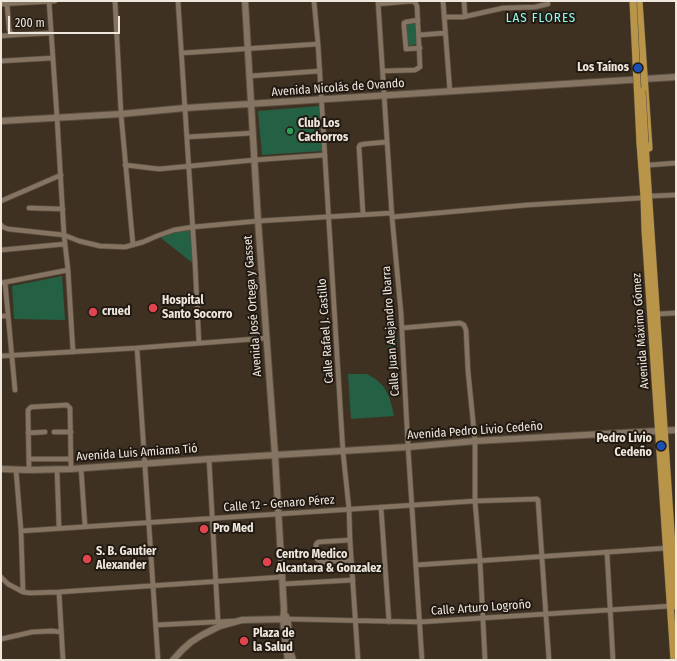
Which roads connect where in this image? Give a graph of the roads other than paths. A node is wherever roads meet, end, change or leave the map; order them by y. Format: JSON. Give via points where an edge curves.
{"nodes":[{"id":1,"x":49,"y":1,"type":"edge"},
{"id":2,"x":55,"y":1,"type":"edge"},
{"id":3,"x":115,"y":1,"type":"edge"},
{"id":4,"x":178,"y":1,"type":"edge"},
{"id":5,"x":245,"y":1,"type":"edge"},
{"id":6,"x":314,"y":1,"type":"edge"},
{"id":7,"x":443,"y":1,"type":"edge"},
{"id":8,"x":464,"y":1,"type":"edge"},
{"id":9,"x":632,"y":1,"type":"edge"},
{"id":10,"x":638,"y":1,"type":"edge"},
{"id":11,"x":7,"y":3,"type":"junction"},
{"id":12,"x":378,"y":3,"type":"edge"},
{"id":13,"x":1,"y":4,"type":"edge"},
{"id":14,"x":548,"y":4,"type":"dead end"},
{"id":15,"x":465,"y":16,"type":"junction"},
{"id":16,"x":444,"y":17,"type":"junction"},
{"id":17,"x":418,"y":20,"type":"junction"},
{"id":18,"x":51,"y":33,"type":"junction"},
{"id":19,"x":445,"y":33,"type":"junction"},
{"id":20,"x":13,"y":35,"type":"junction"},
{"id":21,"x":419,"y":35,"type":"junction"},
{"id":22,"x":1,"y":36,"type":"edge"},
{"id":23,"x":318,"y":44,"type":"junction"},
{"id":24,"x":420,"y":48,"type":"junction"},
{"id":25,"x":248,"y":49,"type":"junction"},
{"id":26,"x":182,"y":53,"type":"junction"},
{"id":27,"x":53,"y":58,"type":"junction"},
{"id":28,"x":1,"y":61,"type":"edge"},
{"id":29,"x":320,"y":71,"type":"junction"},
{"id":30,"x":382,"y":71,"type":"junction"},
{"id":31,"x":250,"y":76,"type":"junction"},
{"id":32,"x":676,"y":77,"type":"edge"},
{"id":33,"x":635,"y":79,"type":"junction"},
{"id":34,"x":644,"y":79,"type":"junction"},
{"id":35,"x":450,"y":92,"type":"junction"},
{"id":36,"x":384,"y":96,"type":"junction"},
{"id":37,"x":321,"y":100,"type":"junction"},
{"id":38,"x":252,"y":105,"type":"junction"},
{"id":39,"x":185,"y":108,"type":"junction"},
{"id":40,"x":121,"y":114,"type":"junction"},
{"id":41,"x":57,"y":117,"type":"junction"},
{"id":42,"x":1,"y":120,"type":"edge"},
{"id":43,"x":253,"y":133,"type":"junction"},
{"id":44,"x":187,"y":137,"type":"junction"},
{"id":45,"x":387,"y":142,"type":"junction"},
{"id":46,"x":643,"y":143,"type":"junction"},
{"id":47,"x":325,"y":155,"type":"junction"},
{"id":48,"x":254,"y":160,"type":"junction"},
{"id":49,"x":676,"y":163,"type":"edge"},
{"id":50,"x":125,"y":165,"type":"junction"},
{"id":51,"x":189,"y":165,"type":"junction"},
{"id":52,"x":650,"y":165,"type":"junction"},
{"id":53,"x":61,"y":175,"type":"junction"},
{"id":54,"x":676,"y":195,"type":"edge"},
{"id":55,"x":652,"y":196,"type":"junction"},
{"id":56,"x":640,"y":198,"type":"junction"},
{"id":57,"x":1,"y":201,"type":"edge"},
{"id":58,"x":29,"y":208,"type":"dead end"},
{"id":59,"x":63,"y":209,"type":"junction"},
{"id":60,"x":363,"y":214,"type":"junction"},
{"id":61,"x":392,"y":215,"type":"junction"},
{"id":62,"x":329,"y":216,"type":"junction"},
{"id":63,"x":258,"y":221,"type":"junction"},
{"id":64,"x":1,"y":225,"type":"edge"},
{"id":65,"x":193,"y":227,"type":"junction"},
{"id":66,"x":648,"y":230,"type":"junction"},
{"id":67,"x":64,"y":235,"type":"junction"},
{"id":68,"x":65,"y":244,"type":"junction"},
{"id":69,"x":133,"y":246,"type":"junction"},
{"id":70,"x":1,"y":250,"type":"edge"},
{"id":71,"x":68,"y":270,"type":"junction"},
{"id":72,"x":3,"y":282,"type":"edge"},
{"id":73,"x":676,"y":312,"type":"edge"},
{"id":74,"x":657,"y":314,"type":"junction"},
{"id":75,"x":1,"y":316,"type":"edge"},
{"id":76,"x":8,"y":316,"type":"junction"},
{"id":77,"x":402,"y":328,"type":"junction"},
{"id":78,"x":267,"y":338,"type":"junction"},
{"id":79,"x":199,"y":343,"type":"junction"},
{"id":80,"x":137,"y":348,"type":"junction"},
{"id":81,"x":73,"y":352,"type":"junction"},
{"id":82,"x":1,"y":356,"type":"edge"},
{"id":83,"x":12,"y":356,"type":"junction"},
{"id":84,"x":15,"y":390,"type":"dead end"},
{"id":85,"x":676,"y":430,"type":"edge"},
{"id":86,"x":661,"y":431,"type":"junction"},
{"id":87,"x":45,"y":432,"type":"dead end"},
{"id":88,"x":54,"y":432,"type":"dead end"},
{"id":89,"x":71,"y":432,"type":"junction"},
{"id":90,"x":28,"y":433,"type":"junction"},
{"id":91,"x":475,"y":441,"type":"junction"},
{"id":92,"x":408,"y":447,"type":"junction"},
{"id":93,"x":343,"y":452,"type":"junction"},
{"id":94,"x":275,"y":455,"type":"junction"},
{"id":95,"x":29,"y":459,"type":"junction"},
{"id":96,"x":71,"y":459,"type":"junction"},
{"id":97,"x":209,"y":459,"type":"junction"},
{"id":98,"x":145,"y":463,"type":"junction"},
{"id":99,"x":1,"y":468,"type":"edge"},
{"id":100,"x":81,"y":468,"type":"junction"},
{"id":101,"x":57,"y":469,"type":"junction"},
{"id":102,"x":71,"y":469,"type":"junction"},
{"id":103,"x":16,"y":470,"type":"junction"},
{"id":104,"x":29,"y":470,"type":"junction"},
{"id":105,"x":475,"y":501,"type":"junction"},
{"id":106,"x":412,"y":505,"type":"junction"},
{"id":107,"x":381,"y":507,"type":"junction"},
{"id":108,"x":349,"y":509,"type":"junction"},
{"id":109,"x":278,"y":514,"type":"junction"},
{"id":110,"x":212,"y":518,"type":"junction"},
{"id":111,"x":148,"y":522,"type":"junction"},
{"id":112,"x":85,"y":526,"type":"junction"},
{"id":113,"x":59,"y":528,"type":"junction"},
{"id":114,"x":21,"y":531,"type":"junction"},
{"id":115,"x":350,"y":540,"type":"junction"},
{"id":116,"x":670,"y":548,"type":"junction"},
{"id":117,"x":607,"y":552,"type":"junction"},
{"id":118,"x":542,"y":556,"type":"junction"},
{"id":119,"x":351,"y":560,"type":"junction"},
{"id":120,"x":480,"y":561,"type":"junction"},
{"id":121,"x":416,"y":565,"type":"junction"},
{"id":122,"x":1,"y":577,"type":"edge"},
{"id":123,"x":352,"y":580,"type":"junction"},
{"id":124,"x":283,"y":581,"type":"junction"},
{"id":125,"x":216,"y":582,"type":"junction"},
{"id":126,"x":153,"y":586,"type":"junction"},
{"id":127,"x":23,"y":592,"type":"junction"},
{"id":128,"x":58,"y":592,"type":"junction"},
{"id":129,"x":674,"y":606,"type":"edge"},
{"id":130,"x":610,"y":610,"type":"junction"},
{"id":131,"x":546,"y":614,"type":"junction"},
{"id":132,"x":483,"y":618,"type":"junction"},
{"id":133,"x":285,"y":619,"type":"junction"},
{"id":134,"x":355,"y":620,"type":"junction"},
{"id":135,"x":389,"y":622,"type":"junction"},
{"id":136,"x":420,"y":622,"type":"junction"},
{"id":137,"x":219,"y":624,"type":"junction"},
{"id":138,"x":156,"y":625,"type":"junction"},
{"id":139,"x":61,"y":632,"type":"junction"},
{"id":140,"x":1,"y":639,"type":"edge"},
{"id":141,"x":63,"y":660,"type":"edge"},
{"id":142,"x":158,"y":660,"type":"edge"},
{"id":143,"x":173,"y":660,"type":"edge"},
{"id":144,"x":288,"y":660,"type":"edge"},
{"id":145,"x":293,"y":660,"type":"edge"},
{"id":146,"x":358,"y":660,"type":"edge"},
{"id":147,"x":422,"y":660,"type":"edge"},
{"id":148,"x":485,"y":660,"type":"edge"},
{"id":149,"x":549,"y":660,"type":"edge"},
{"id":150,"x":613,"y":660,"type":"edge"},
{"id":151,"x":674,"y":660,"type":"edge"}],
"edges":[{"from":1,"to":2,"type":"street"},
{"from":1,"to":11,"type":"street"},
{"from":1,"to":18,"type":"street"},
{"from":3,"to":40,"type":"street"},
{"from":4,"to":26,"type":"street"},
{"from":5,"to":25,"type":"main road","name":"Avenida José Ortega y Gasset"},
{"from":6,"to":23,"type":"street","name":"Calle Rafael J. Castillo"},
{"from":7,"to":16,"type":"street"},
{"from":8,"to":15,"type":"street"},
{"from":9,"to":33,"type":"main road"},
{"from":9,"to":46,"type":"main road","name":"Avenida Máximo Gómez","bridge":true},
{"from":10,"to":34,"type":"main road"},
{"from":10,"to":46,"type":"main road","name":"Avenida Máximo Gómez","bridge":true},
{"from":11,"to":13,"type":"street"},
{"from":11,"to":20,"type":"street","via":[[9,29]]},
{"from":12,"to":17,"type":"street","via":[[414,2],[417,6]]},
{"from":12,"to":30,"type":"street","name":"Calle Juan Alejandro lbarra"},
{"from":14,"to":15,"type":"street","via":[[503,8]]},
{"from":15,"to":16,"type":"street"},
{"from":16,"to":19,"type":"street"},
{"from":17,"to":21,"type":"street"},
{"from":17,"to":24,"type":"street","via":[[406,22],[404,26],[406,49]]},
{"from":18,"to":20,"type":"street"},
{"from":18,"to":27,"type":"street"},
{"from":19,"to":21,"type":"street"},
{"from":19,"to":35,"type":"street"},
{"from":20,"to":22,"type":"street"},
{"from":21,"to":24,"type":"street"},
{"from":23,"to":25,"type":"street"},
{"from":23,"to":29,"type":"street","name":"Calle Rafael J. Castillo"},
{"from":24,"to":30,"type":"street","via":[[418,69]]},
{"from":25,"to":26,"type":"street"},
{"from":25,"to":31,"type":"main road","name":"Avenida José Ortega y Gasset"},
{"from":26,"to":39,"type":"street"},
{"from":27,"to":28,"type":"street"},
{"from":27,"to":41,"type":"street"},
{"from":29,"to":31,"type":"street"},
{"from":29,"to":37,"type":"street","name":"Calle Rafael J. Castillo"},
{"from":30,"to":36,"type":"street","name":"Calle Juan Alejandro lbarra"},
{"from":31,"to":38,"type":"main road","name":"Avenida José Ortega y Gasset"},
{"from":32,"to":34,"type":"main road","name":"Avenida Nicolás de Ovando"},
{"from":33,"to":34,"type":"main road","name":"Avenida Nicolás de Ovando"},
{"from":33,"to":35,"type":"main road","name":"Avenida Nicolás de Ovando"},
{"from":33,"to":56,"type":"main road"},
{"from":34,"to":52,"type":"main road"},
{"from":35,"to":36,"type":"main road","name":"Avenida Nicolás de Ovando"},
{"from":36,"to":37,"type":"main road","name":"Avenida Nicolás de Ovando"},
{"from":36,"to":45,"type":"street","name":"Calle Juan Alejandro lbarra"},
{"from":37,"to":38,"type":"main road","name":"Avenida Nicolás de Ovando"},
{"from":37,"to":47,"type":"street","name":"Calle Rafael J. Castillo"},
{"from":38,"to":39,"type":"main road","name":"Avenida Nicolás de Ovando"},
{"from":38,"to":43,"type":"main road","name":"Avenida José Ortega y Gasset"},
{"from":39,"to":40,"type":"main road","name":"Avenida Nicolás de Ovando"},
{"from":39,"to":44,"type":"street"},
{"from":40,"to":41,"type":"main road","name":"Avenida Nicolás de Ovando"},
{"from":40,"to":50,"type":"street"},
{"from":41,"to":42,"type":"main road","name":"Avenida Nicolás de Ovando"},
{"from":41,"to":53,"type":"street"},
{"from":43,"to":44,"type":"street"},
{"from":43,"to":48,"type":"main road","name":"Avenida José Ortega y Gasset"},
{"from":44,"to":51,"type":"street"},
{"from":45,"to":60,"type":"street","via":[[364,144],[359,147]]},
{"from":45,"to":61,"type":"street","name":"Calle Juan Alejandro lbarra"},
{"from":46,"to":66,"type":"main road","name":"Avenida Máximo Gómez","via":[[644,197]]},
{"from":47,"to":48,"type":"street"},
{"from":47,"to":62,"type":"street","name":"Calle Rafael J. Castillo"},
{"from":48,"to":51,"type":"street"},
{"from":48,"to":63,"type":"main road","name":"Avenida José Ortega y Gasset"},
{"from":49,"to":52,"type":"street"},
{"from":50,"to":51,"type":"street","via":[[159,169]]},
{"from":50,"to":69,"type":"street"},
{"from":51,"to":65,"type":"street"},
{"from":52,"to":55,"type":"main road"},
{"from":53,"to":57,"type":"street"},
{"from":53,"to":59,"type":"street"},
{"from":54,"to":55,"type":"street"},
{"from":55,"to":66,"type":"main road","via":[[653,205]]},
{"from":56,"to":61,"type":"street"},
{"from":56,"to":66,"type":"main road"},
{"from":58,"to":59,"type":"street"},
{"from":59,"to":67,"type":"street"},
{"from":60,"to":61,"type":"street"},
{"from":60,"to":62,"type":"street"},
{"from":61,"to":77,"type":"street","name":"Calle Juan Alejandro lbarra"},
{"from":62,"to":63,"type":"street"},
{"from":62,"to":93,"type":"street","name":"Calle Rafael J. Castillo"},
{"from":63,"to":65,"type":"street"},
{"from":63,"to":78,"type":"main road","name":"Avenida José Ortega y Gasset"},
{"from":64,"to":67,"type":"street","via":[[8,229]]},
{"from":65,"to":69,"type":"street","via":[[174,230]]},
{"from":65,"to":79,"type":"street"},
{"from":66,"to":74,"type":"main road","name":"Avenida Máximo Gómez"},
{"from":66,"to":86,"type":"main road","name":"Avenida Máximo Gómez"},
{"from":67,"to":68,"type":"street"},
{"from":67,"to":69,"type":"street","via":[[100,246]]},
{"from":68,"to":70,"type":"street"},
{"from":68,"to":71,"type":"street"},
{"from":71,"to":72,"type":"street"},
{"from":71,"to":81,"type":"street"},
{"from":72,"to":76,"type":"street"},
{"from":73,"to":74,"type":"street"},
{"from":74,"to":86,"type":"main road","name":"Avenida Máximo Gómez"},
{"from":75,"to":76,"type":"street"},
{"from":76,"to":83,"type":"street"},
{"from":77,"to":91,"type":"street","via":[[460,323],[464,325]]},
{"from":77,"to":92,"type":"street","name":"Calle Juan Alejandro lbarra"},
{"from":78,"to":79,"type":"street"},
{"from":78,"to":94,"type":"main road","name":"Avenida José Ortega y Gasset"},
{"from":79,"to":80,"type":"street"},
{"from":80,"to":81,"type":"street"},
{"from":80,"to":98,"type":"street"},
{"from":81,"to":83,"type":"street"},
{"from":82,"to":83,"type":"street"},
{"from":83,"to":84,"type":"street"},
{"from":85,"to":86,"type":"main road","name":"Avenida Pedro Livio Cedeño"},
{"from":86,"to":91,"type":"main road","name":"Avenida Pedro Livio Cedeño"},
{"from":86,"to":116,"type":"main road","name":"Avenida Máximo Gómez"},
{"from":87,"to":90,"type":"street"},
{"from":88,"to":89,"type":"street"},
{"from":89,"to":90,"type":"street","via":[[70,408],[66,405],[29,408]]},
{"from":89,"to":96,"type":"street"},
{"from":90,"to":95,"type":"street"},
{"from":91,"to":92,"type":"main road","name":"Avenida Pedro Livio Cedeño"},
{"from":91,"to":105,"type":"street"},
{"from":92,"to":93,"type":"main road","name":"Avenida Pedro Livio Cedeño"},
{"from":92,"to":106,"type":"street","name":"Calle Juan Alejandro lbarra"},
{"from":93,"to":94,"type":"main road","name":"Avenida Pedro Livio Cedeño"},
{"from":93,"to":108,"type":"street","name":"Calle Rafael J. Castillo"},
{"from":94,"to":97,"type":"main road","name":"Avenida Luis Amiama Tió"},
{"from":94,"to":109,"type":"main road","name":"Avenida José Ortega y Gasset"},
{"from":95,"to":96,"type":"street"},
{"from":95,"to":104,"type":"street"},
{"from":96,"to":102,"type":"street"},
{"from":97,"to":98,"type":"main road","name":"Avenida Luis Amiama Tió"},
{"from":97,"to":110,"type":"street"},
{"from":98,"to":100,"type":"main road","name":"Avenida Luis Amiama Tió"},
{"from":98,"to":111,"type":"street"},
{"from":99,"to":103,"type":"main road","name":"Avenida Luis Amiama Tió"},
{"from":100,"to":102,"type":"main road","name":"Avenida Luis Amiama Tió"},
{"from":100,"to":112,"type":"street"},
{"from":101,"to":102,"type":"main road","name":"Avenida Luis Amiama Tió"},
{"from":101,"to":104,"type":"main road","name":"Avenida Luis Amiama Tió"},
{"from":101,"to":113,"type":"street"},
{"from":103,"to":104,"type":"main road","name":"Avenida Luis Amiama Tió"},
{"from":103,"to":114,"type":"street"},
{"from":105,"to":106,"type":"street","name":"Calle 12 - Genaro Pérez"},
{"from":105,"to":118,"type":"street","name":"Calle 12 - Genaro Pérez","via":[[538,499]]},
{"from":105,"to":120,"type":"street"},
{"from":106,"to":107,"type":"street","name":"Calle 12 - Genaro Pérez"},
{"from":106,"to":121,"type":"street","name":"Calle Juan Alejandro lbarra"},
{"from":107,"to":108,"type":"street","name":"Calle 12 - Genaro Pérez"},
{"from":107,"to":135,"type":"street"},
{"from":108,"to":109,"type":"street","name":"Calle 12 - Genaro Pérez"},
{"from":108,"to":115,"type":"street","name":"Calle Rafael J. Castillo"},
{"from":109,"to":110,"type":"street","name":"Calle 12 - Genaro Pérez"},
{"from":109,"to":124,"type":"main road","name":"Avenida José Ortega y Gasset"},
{"from":110,"to":111,"type":"street","name":"Calle 12 - Genaro Pérez"},
{"from":110,"to":125,"type":"street"},
{"from":111,"to":112,"type":"street","name":"Calle 12 - Genaro Pérez"},
{"from":111,"to":126,"type":"street"},
{"from":112,"to":113,"type":"street","name":"Calle 12 - Genaro Pérez"},
{"from":113,"to":114,"type":"street","name":"Calle 12 - Genaro Pérez"},
{"from":114,"to":127,"type":"street"},
{"from":115,"to":119,"type":"street","name":"Calle Rafael J. Castillo"},
{"from":115,"to":119,"type":"street","via":[[319,542],[316,545],[317,559],[320,562]]},
{"from":116,"to":117,"type":"street"},
{"from":116,"to":129,"type":"main road","name":"Avenida Máximo Gómez"},
{"from":117,"to":118,"type":"street"},
{"from":117,"to":130,"type":"street"},
{"from":118,"to":120,"type":"street"},
{"from":118,"to":131,"type":"street"},
{"from":119,"to":123,"type":"street","name":"Calle Rafael J. Castillo"},
{"from":120,"to":121,"type":"street"},
{"from":120,"to":132,"type":"street"},
{"from":121,"to":136,"type":"street","name":"Calle Juan Alejandro lbarra"},
{"from":122,"to":127,"type":"street"},
{"from":123,"to":124,"type":"street"},
{"from":123,"to":134,"type":"street","name":"Calle Rafael J. Castillo"},
{"from":124,"to":125,"type":"street"},
{"from":124,"to":133,"type":"main road","name":"Avenida José Ortega y Gasset"},
{"from":125,"to":126,"type":"street"},
{"from":125,"to":137,"type":"street"},
{"from":126,"to":128,"type":"street"},
{"from":126,"to":138,"type":"street"},
{"from":127,"to":128,"type":"street"},
{"from":128,"to":139,"type":"street"},
{"from":129,"to":130,"type":"street","name":"Calle Arturo Logroño"},
{"from":129,"to":151,"type":"main road","name":"Avenida Máximo Gómez"},
{"from":130,"to":131,"type":"street","name":"Calle Arturo Logroño"},
{"from":130,"to":150,"type":"street"},
{"from":131,"to":132,"type":"street","name":"Calle Arturo Logroño"},
{"from":131,"to":149,"type":"street"},
{"from":132,"to":136,"type":"street","name":"Calle Arturo Logroño"},
{"from":132,"to":148,"type":"street"},
{"from":133,"to":134,"type":"street","name":"Calle Arturo Logroño"},
{"from":133,"to":137,"type":"main road","via":[[242,620]]},
{"from":133,"to":144,"type":"main road","name":"Avenida José Ortega y Gasset"},
{"from":133,"to":145,"type":"main road","name":"Avenida José Ortega y Gasset"},
{"from":134,"to":135,"type":"street","name":"Calle Arturo Logroño"},
{"from":134,"to":146,"type":"street","name":"Calle Rafael J. Castillo"},
{"from":135,"to":136,"type":"street","name":"Calle Arturo Logroño"},
{"from":136,"to":147,"type":"street","name":"Calle Juan Alejandro lbarra"},
{"from":137,"to":138,"type":"street"},
{"from":137,"to":143,"type":"main road","via":[[191,642]]},
{"from":138,"to":142,"type":"street"},
{"from":139,"to":140,"type":"street","via":[[32,632]]},
{"from":139,"to":141,"type":"street"}]}
